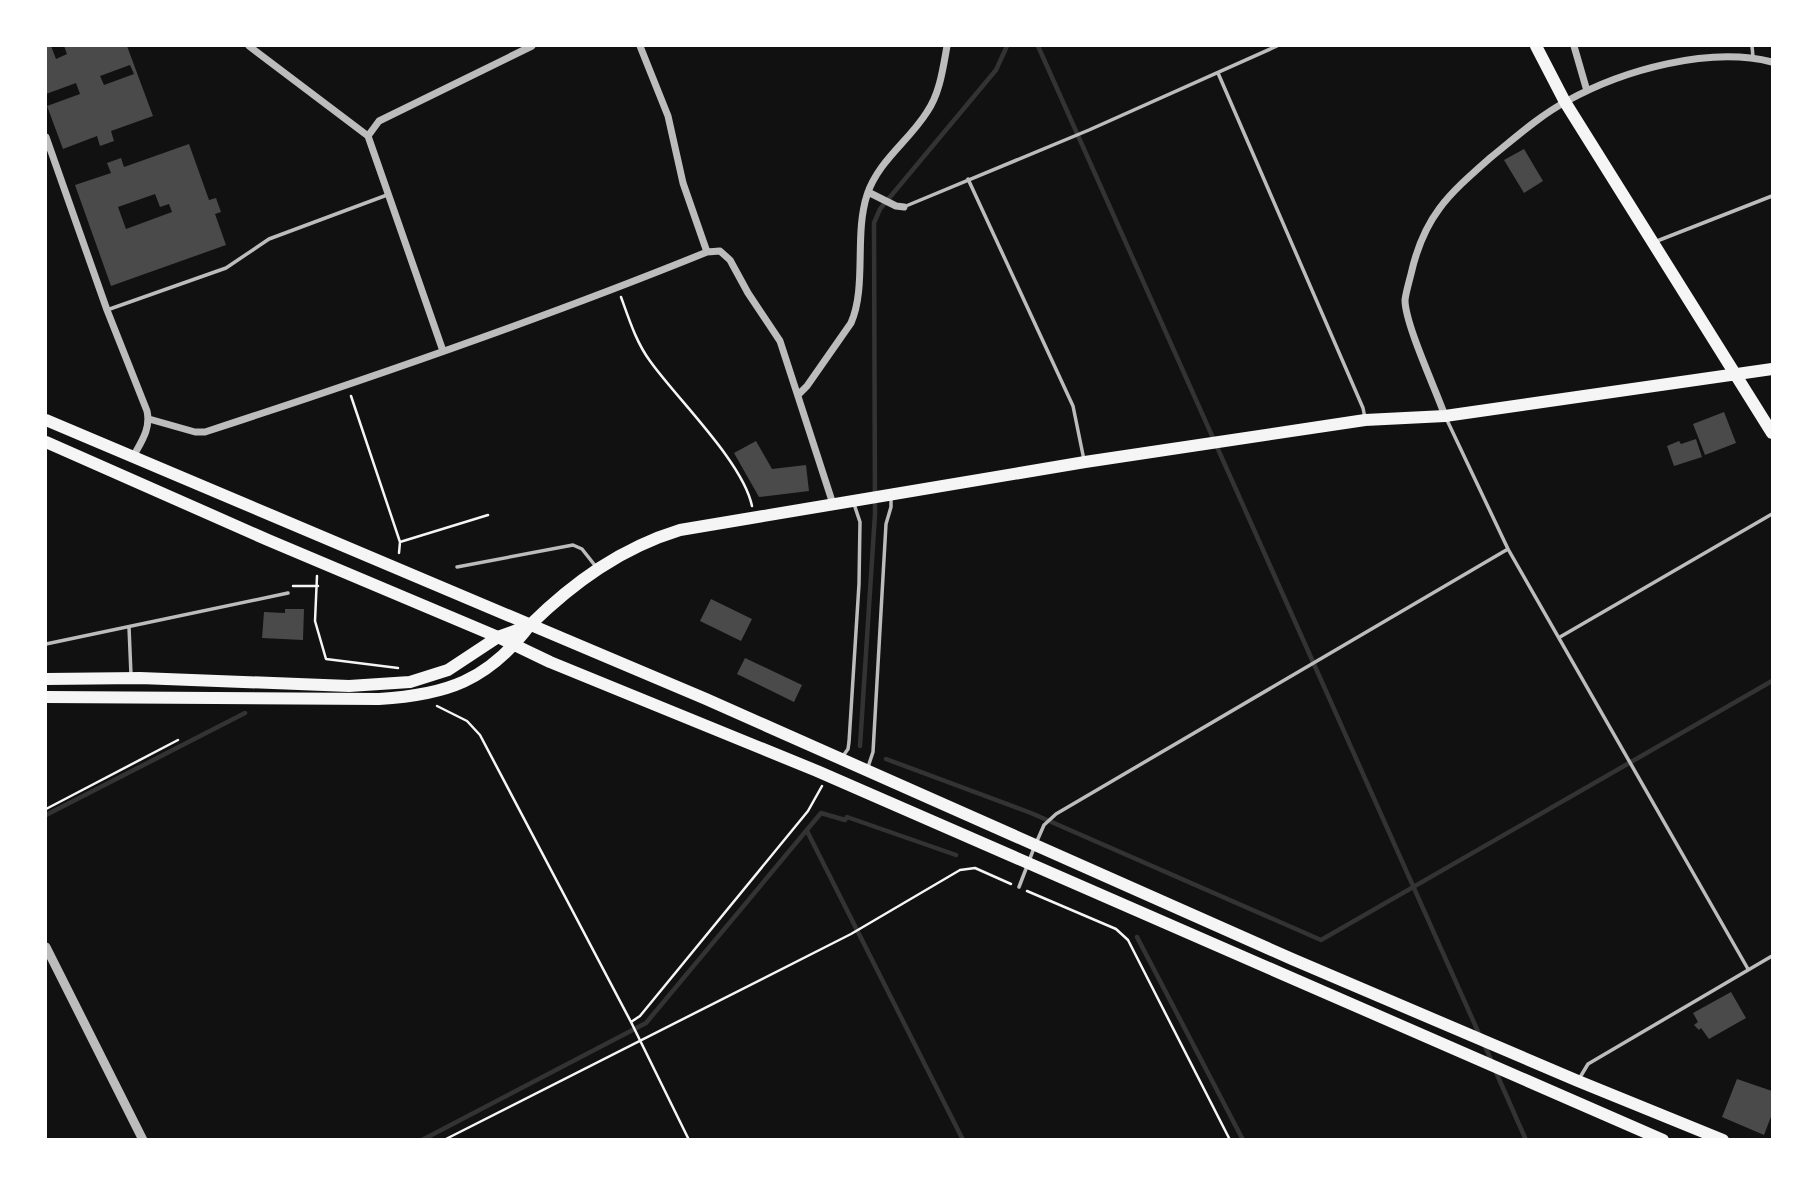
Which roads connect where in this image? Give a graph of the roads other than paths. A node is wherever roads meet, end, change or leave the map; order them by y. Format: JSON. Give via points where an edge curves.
{"nodes":[{"id":1,"x":249,"y":46,"type":"edge"},
{"id":2,"x":532,"y":46,"type":"edge"},
{"id":3,"x":640,"y":46,"type":"edge"},
{"id":4,"x":947,"y":46,"type":"edge"},
{"id":5,"x":1277,"y":46,"type":"edge"},
{"id":6,"x":1536,"y":46,"type":"edge"},
{"id":7,"x":1574,"y":46,"type":"edge"},
{"id":8,"x":1752,"y":46,"type":"edge"},
{"id":9,"x":1753,"y":57,"type":"junction"},
{"id":10,"x":1773,"y":62,"type":"edge"},
{"id":11,"x":1218,"y":73,"type":"junction"},
{"id":12,"x":1587,"y":91,"type":"junction"},
{"id":13,"x":1565,"y":102,"type":"junction"},
{"id":14,"x":368,"y":135,"type":"junction"},
{"id":15,"x":46,"y":137,"type":"edge"},
{"id":16,"x":54,"y":162,"type":"junction"},
{"id":17,"x":46,"y":165,"type":"edge"},
{"id":18,"x":968,"y":179,"type":"junction"},
{"id":19,"x":868,"y":192,"type":"junction"},
{"id":20,"x":389,"y":194,"type":"junction"},
{"id":21,"x":1773,"y":196,"type":"edge"},
{"id":22,"x":900,"y":206,"type":"joint"},
{"id":23,"x":1653,"y":242,"type":"junction"},
{"id":24,"x":706,"y":252,"type":"junction"},
{"id":25,"x":107,"y":310,"type":"junction"},
{"id":26,"x":443,"y":351,"type":"junction"},
{"id":27,"x":1773,"y":369,"type":"edge"},
{"id":28,"x":1737,"y":374,"type":"junction"},
{"id":29,"x":799,"y":394,"type":"junction"},
{"id":30,"x":1445,"y":416,"type":"junction"},
{"id":31,"x":149,"y":419,"type":"junction"},
{"id":32,"x":46,"y":420,"type":"edge"},
{"id":33,"x":1365,"y":420,"type":"junction"},
{"id":34,"x":1773,"y":433,"type":"edge"},
{"id":35,"x":46,"y":442,"type":"edge"},
{"id":36,"x":133,"y":457,"type":"junction"},
{"id":37,"x":1084,"y":462,"type":"junction"},
{"id":38,"x":889,"y":495,"type":"junction"},
{"id":39,"x":859,"y":500,"type":"junction"},
{"id":40,"x":834,"y":504,"type":"junction"},
{"id":41,"x":1773,"y":514,"type":"edge"},
{"id":42,"x":1508,"y":549,"type":"junction"},
{"id":43,"x":457,"y":567,"type":"dead end"},
{"id":44,"x":597,"y":568,"type":"junction"},
{"id":45,"x":288,"y":593,"type":"dead end"},
{"id":46,"x":530,"y":625,"type":"junction"},
{"id":47,"x":128,"y":627,"type":"junction"},
{"id":48,"x":498,"y":637,"type":"junction"},
{"id":49,"x":1560,"y":637,"type":"junction"},
{"id":50,"x":46,"y":644,"type":"edge"},
{"id":51,"x":515,"y":645,"type":"junction"},
{"id":52,"x":131,"y":678,"type":"junction"},
{"id":53,"x":46,"y":679,"type":"edge"},
{"id":54,"x":46,"y":696,"type":"edge"},
{"id":55,"x":842,"y":758,"type":"junction"},
{"id":56,"x":867,"y":769,"type":"junction"},
{"id":57,"x":1036,"y":844,"type":"junction"},
{"id":58,"x":1029,"y":863,"type":"junction"},
{"id":59,"x":1019,"y":887,"type":"road end"},
{"id":60,"x":46,"y":947,"type":"edge"},
{"id":61,"x":1773,"y":956,"type":"edge"},
{"id":62,"x":1748,"y":969,"type":"junction"},
{"id":63,"x":1578,"y":1081,"type":"junction"},
{"id":64,"x":143,"y":1139,"type":"edge"},
{"id":65,"x":1663,"y":1139,"type":"edge"},
{"id":66,"x":1723,"y":1139,"type":"edge"}],
"edges":[{"from":1,"to":14,"type":"street"},
{"from":2,"to":14,"type":"street","via":[[379,121]]},
{"from":3,"to":24,"type":"street","via":[[668,116],[683,183]]},
{"from":4,"to":19,"type":"street","via":[[939,85],[926,114]]},
{"from":5,"to":11,"type":"lane"},
{"from":6,"to":13,"type":"main road"},
{"from":7,"to":12,"type":"street"},
{"from":8,"to":9,"type":"lane"},
{"from":9,"to":10,"type":"street"},
{"from":9,"to":12,"type":"street","via":[[1675,62]]},
{"from":11,"to":18,"type":"lane"},
{"from":11,"to":33,"type":"lane"},
{"from":12,"to":13,"type":"street"},
{"from":13,"to":23,"type":"main road"},
{"from":13,"to":30,"type":"street","via":[[1525,129],[1448,195],[1424,232],[1405,300]]},
{"from":14,"to":20,"type":"street"},
{"from":15,"to":16,"type":"street"},
{"from":16,"to":17,"type":"lane"},
{"from":16,"to":25,"type":"street"},
{"from":18,"to":22,"type":"lane"},
{"from":18,"to":37,"type":"lane","via":[[1073,406]]},
{"from":19,"to":22,"type":"street"},
{"from":19,"to":29,"type":"street","via":[[862,215],[855,315]]},
{"from":20,"to":25,"type":"lane","via":[[269,239],[226,268]]},
{"from":20,"to":26,"type":"street"},
{"from":21,"to":23,"type":"lane"},
{"from":23,"to":28,"type":"main road"},
{"from":24,"to":26,"type":"street"},
{"from":24,"to":29,"type":"street","via":[[720,251],[730,260],[780,341]]},
{"from":25,"to":31,"type":"street"},
{"from":26,"to":31,"type":"street","via":[[205,432]]},
{"from":27,"to":28,"type":"main road"},
{"from":28,"to":30,"type":"main road"},
{"from":28,"to":34,"type":"main road"},
{"from":29,"to":40,"type":"street"},
{"from":30,"to":33,"type":"main road"},
{"from":30,"to":42,"type":"lane"},
{"from":31,"to":36,"type":"street"},
{"from":32,"to":36,"type":"main road"},
{"from":33,"to":37,"type":"main road"},
{"from":35,"to":48,"type":"main road"},
{"from":36,"to":46,"type":"main road"},
{"from":37,"to":38,"type":"main road"},
{"from":38,"to":39,"type":"main road"},
{"from":38,"to":56,"type":"lane","via":[[873,752]]},
{"from":39,"to":40,"type":"main road"},
{"from":39,"to":55,"type":"lane","via":[[849,742]]},
{"from":40,"to":44,"type":"main road","via":[[680,530],[632,548]]},
{"from":41,"to":49,"type":"lane"},
{"from":42,"to":49,"type":"lane"},
{"from":42,"to":57,"type":"lane","via":[[1056,814],[1044,825]]},
{"from":43,"to":44,"type":"lane","via":[[573,545]]},
{"from":44,"to":46,"type":"main road"},
{"from":45,"to":47,"type":"lane"},
{"from":46,"to":48,"type":"main road"},
{"from":46,"to":51,"type":"main road"},
{"from":46,"to":55,"type":"main road"},
{"from":47,"to":50,"type":"lane"},
{"from":47,"to":52,"type":"lane"},
{"from":48,"to":51,"type":"main road"},
{"from":48,"to":52,"type":"main road","via":[[448,670],[411,682],[349,686]]},
{"from":49,"to":62,"type":"lane"},
{"from":51,"to":54,"type":"main road","via":[[473,677],[426,695],[379,699]]},
{"from":51,"to":58,"type":"main road"},
{"from":52,"to":53,"type":"main road"},
{"from":55,"to":56,"type":"main road"},
{"from":56,"to":57,"type":"main road"},
{"from":57,"to":58,"type":"lane"},
{"from":57,"to":63,"type":"main road"},
{"from":58,"to":59,"type":"lane"},
{"from":58,"to":65,"type":"main road"},
{"from":60,"to":64,"type":"street"},
{"from":61,"to":62,"type":"lane"},
{"from":62,"to":63,"type":"lane","via":[[1588,1064]]},
{"from":63,"to":66,"type":"main road"}]}
